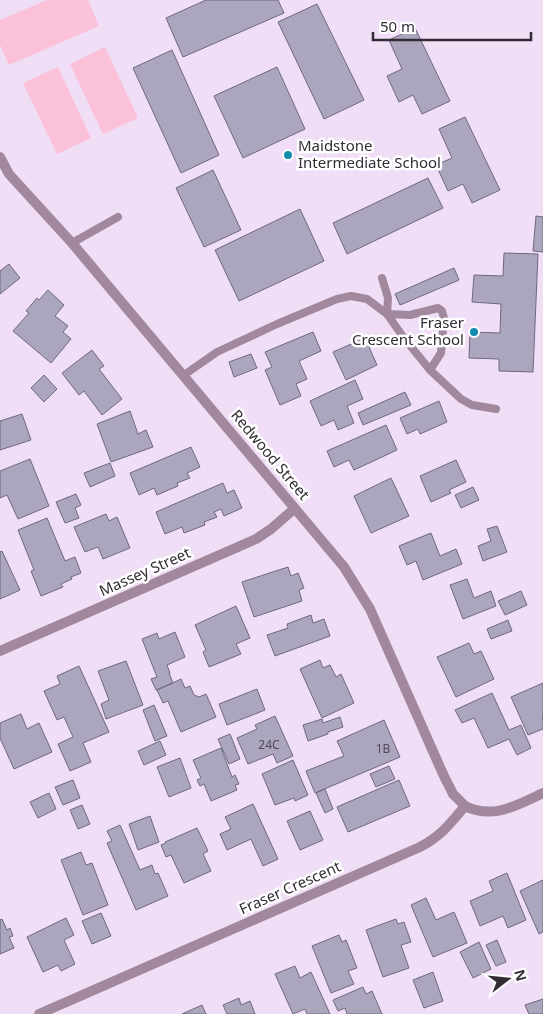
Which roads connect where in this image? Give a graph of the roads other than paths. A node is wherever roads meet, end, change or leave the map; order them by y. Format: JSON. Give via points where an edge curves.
{"nodes":[{"id":1,"x":0,"y":157,"type":"edge"},
{"id":2,"x":9,"y":174,"type":"junction"},
{"id":3,"x":0,"y":181,"type":"edge"},
{"id":4,"x":118,"y":217,"type":"dead end"},
{"id":5,"x":72,"y":243,"type":"junction"},
{"id":6,"x":382,"y":278,"type":"dead end"},
{"id":7,"x":387,"y":314,"type":"junction"},
{"id":8,"x":430,"y":370,"type":"junction"},
{"id":9,"x":184,"y":375,"type":"junction"},
{"id":10,"x":496,"y":409,"type":"dead end"},
{"id":11,"x":294,"y":509,"type":"junction"},
{"id":12,"x":0,"y":651,"type":"edge"},
{"id":13,"x":543,"y":793,"type":"edge"},
{"id":14,"x":465,"y":806,"type":"junction"},
{"id":15,"x":40,"y":1014,"type":"edge"}],
"edges":[{"from":1,"to":2,"type":"street","name":"Redwood Street"},
{"from":2,"to":3,"type":"street"},
{"from":2,"to":5,"type":"street","name":"Redwood Street"},
{"from":4,"to":5,"type":"lane"},
{"from":5,"to":9,"type":"street","name":"Redwood Street"},
{"from":6,"to":7,"type":"lane","via":[[388,298]]},
{"from":7,"to":8,"type":"lane"},
{"from":7,"to":8,"type":"lane","via":[[410,315],[438,308],[442,311],[441,353]]},
{"from":7,"to":9,"type":"lane","via":[[367,299],[351,296],[336,299],[217,352]]},
{"from":8,"to":10,"type":"lane","via":[[461,400]]},
{"from":9,"to":11,"type":"street","name":"Redwood Street"},
{"from":11,"to":12,"type":"street","name":"Massey Street","via":[[256,539]]},
{"from":11,"to":14,"type":"street","name":"Redwood Street","via":[[344,567],[370,609],[443,774],[453,794]]},
{"from":13,"to":14,"type":"street","via":[[501,811],[485,813]]},
{"from":14,"to":15,"type":"street","name":"Fraser Crescent","via":[[444,830],[420,847]]}]}
